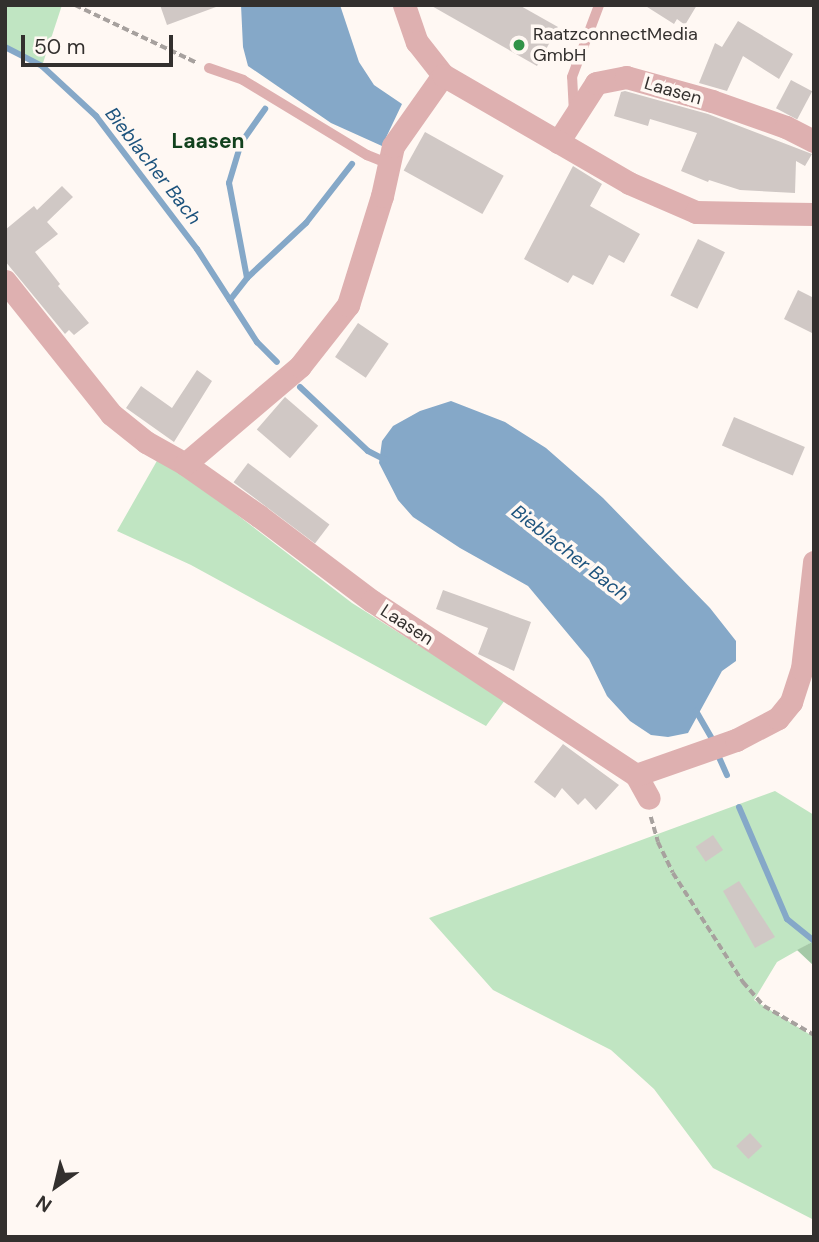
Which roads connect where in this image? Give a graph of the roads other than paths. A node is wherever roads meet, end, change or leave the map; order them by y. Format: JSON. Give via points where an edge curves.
{"nodes":[{"id":1,"x":404,"y":5,"type":"edge"},
{"id":2,"x":599,"y":5,"type":"edge"},
{"id":3,"x":209,"y":68,"type":"road end"},
{"id":4,"x":443,"y":75,"type":"junction"},
{"id":5,"x":574,"y":114,"type":"junction"},
{"id":6,"x":814,"y":141,"type":"edge"},
{"id":7,"x":558,"y":142,"type":"junction"},
{"id":8,"x":389,"y":164,"type":"junction"},
{"id":9,"x":814,"y":214,"type":"edge"},
{"id":10,"x":5,"y":281,"type":"edge"},
{"id":11,"x":185,"y":464,"type":"junction"},
{"id":12,"x":814,"y":562,"type":"edge"},
{"id":13,"x":636,"y":775,"type":"junction"},
{"id":14,"x":649,"y":798,"type":"road end"}],
"edges":[{"from":1,"to":4,"type":"street","via":[[417,42]]},
{"from":2,"to":5,"type":"lane","via":[[572,77]]},
{"from":3,"to":8,"type":"lane","via":[[243,80]]},
{"from":4,"to":7,"type":"street"},
{"from":4,"to":8,"type":"street","via":[[393,146]]},
{"from":5,"to":6,"type":"street","name":"Laasen","via":[[597,83],[626,77],[761,118]]},
{"from":5,"to":7,"type":"street","name":"Laasen"},
{"from":7,"to":9,"type":"street","via":[[629,183],[696,212]]},
{"from":8,"to":11,"type":"street","via":[[348,306],[300,366]]},
{"from":10,"to":11,"type":"street","name":"Laasen","via":[[111,414],[146,443]]},
{"from":11,"to":13,"type":"street","name":"Laasen","via":[[372,601]]},
{"from":12,"to":13,"type":"street","via":[[802,669],[791,702],[778,718],[736,740]]},
{"from":13,"to":14,"type":"street","name":"Laasen"}]}
